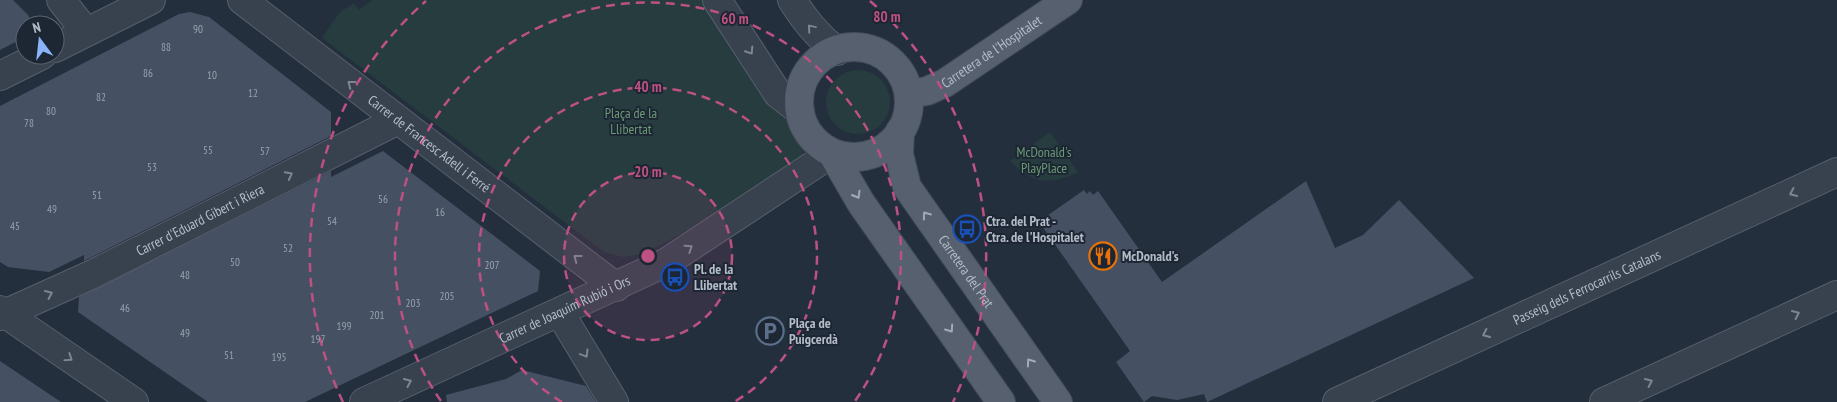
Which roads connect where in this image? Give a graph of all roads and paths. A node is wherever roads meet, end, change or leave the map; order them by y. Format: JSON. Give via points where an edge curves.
{"nodes":[{"id":1,"x":61,"y":0,"type":"edge"},
{"id":2,"x":151,"y":0,"type":"edge"},
{"id":3,"x":242,"y":0,"type":"edge"},
{"id":4,"x":717,"y":0,"type":"edge"},
{"id":5,"x":792,"y":0,"type":"edge"},
{"id":6,"x":1068,"y":0,"type":"edge"},
{"id":7,"x":86,"y":32,"type":"junction"},
{"id":8,"x":65,"y":43,"type":"edge"},
{"id":9,"x":837,"y":51,"type":"junction"},
{"id":10,"x":22,"y":65,"type":"edge"},
{"id":11,"x":0,"y":76,"type":"edge"},
{"id":12,"x":909,"y":94,"type":"junction"},
{"id":13,"x":800,"y":110,"type":"junction"},
{"id":14,"x":398,"y":120,"type":"junction"},
{"id":15,"x":900,"y":131,"type":"junction"},
{"id":16,"x":832,"y":153,"type":"junction"},
{"id":17,"x":1837,"y":172,"type":"edge"},
{"id":18,"x":616,"y":287,"type":"junction"},
{"id":19,"x":1837,"y":295,"type":"edge"},
{"id":20,"x":2,"y":313,"type":"edge"},
{"id":21,"x":560,"y":313,"type":"junction"},
{"id":22,"x":134,"y":402,"type":"edge"},
{"id":23,"x":364,"y":402,"type":"edge"},
{"id":24,"x":614,"y":402,"type":"edge"},
{"id":25,"x":1001,"y":402,"type":"edge"},
{"id":26,"x":1058,"y":402,"type":"edge"},
{"id":27,"x":1337,"y":402,"type":"edge"},
{"id":28,"x":1604,"y":402,"type":"edge"}],
"edges":[{"from":1,"to":7,"type":"street"},
{"from":2,"to":7,"type":"street"},
{"from":14,"to":3,"type":"street","name":"Carrer de Francesc Adell i Ferré","one_way":true},
{"from":4,"to":13,"type":"street","one_way":true,"via":[[778,94]]},
{"from":9,"to":5,"type":"street","one_way":true,"via":[[821,40]]},
{"from":6,"to":12,"type":"main road","name":"Carretera de l'Hospitalet","via":[[946,83]]},
{"from":7,"to":8,"type":"street"},
{"from":9,"to":12,"type":"main road","via":[[853,47],[871,50],[886,58],[900,72]]},
{"from":9,"to":13,"type":"main road","via":[[819,59],[809,68],[798,94]]},
{"from":10,"to":11,"type":"street"},
{"from":12,"to":15,"type":"main road","via":[[906,120]]},
{"from":13,"to":16,"type":"main road","via":[[812,137]]},
{"from":18,"to":14,"type":"street","name":"Carrer de Francesc Adell i Ferré","one_way":true},
{"from":20,"to":14,"type":"street","name":"Carrer d'Eduard Gibert i Riera","one_way":true,"via":[[93,274]]},
{"from":15,"to":16,"type":"main road","via":[[890,143],[868,155],[853,157]]},
{"from":26,"to":15,"type":"main road","name":"Carretera del Prat","one_way":true,"via":[[907,187],[900,162]]},
{"from":18,"to":16,"type":"street","name":"Carrer de Joaquim Rubió i Ors","one_way":true,"via":[[667,262]]},
{"from":16,"to":25,"type":"main road","one_way":true,"via":[[861,203]]},
{"from":17,"to":27,"type":"street","name":"Passeig dels Ferrocarrils Catalans","one_way":true},
{"from":18,"to":21,"type":"street","name":"Carrer de Joaquim Rubió i Ors"},
{"from":28,"to":19,"type":"street","one_way":true},
{"from":20,"to":22,"type":"street","one_way":true},
{"from":23,"to":21,"type":"street","name":"Carrer de Joaquim Rubió i Ors","one_way":true},
{"from":21,"to":24,"type":"street","one_way":true}]}
